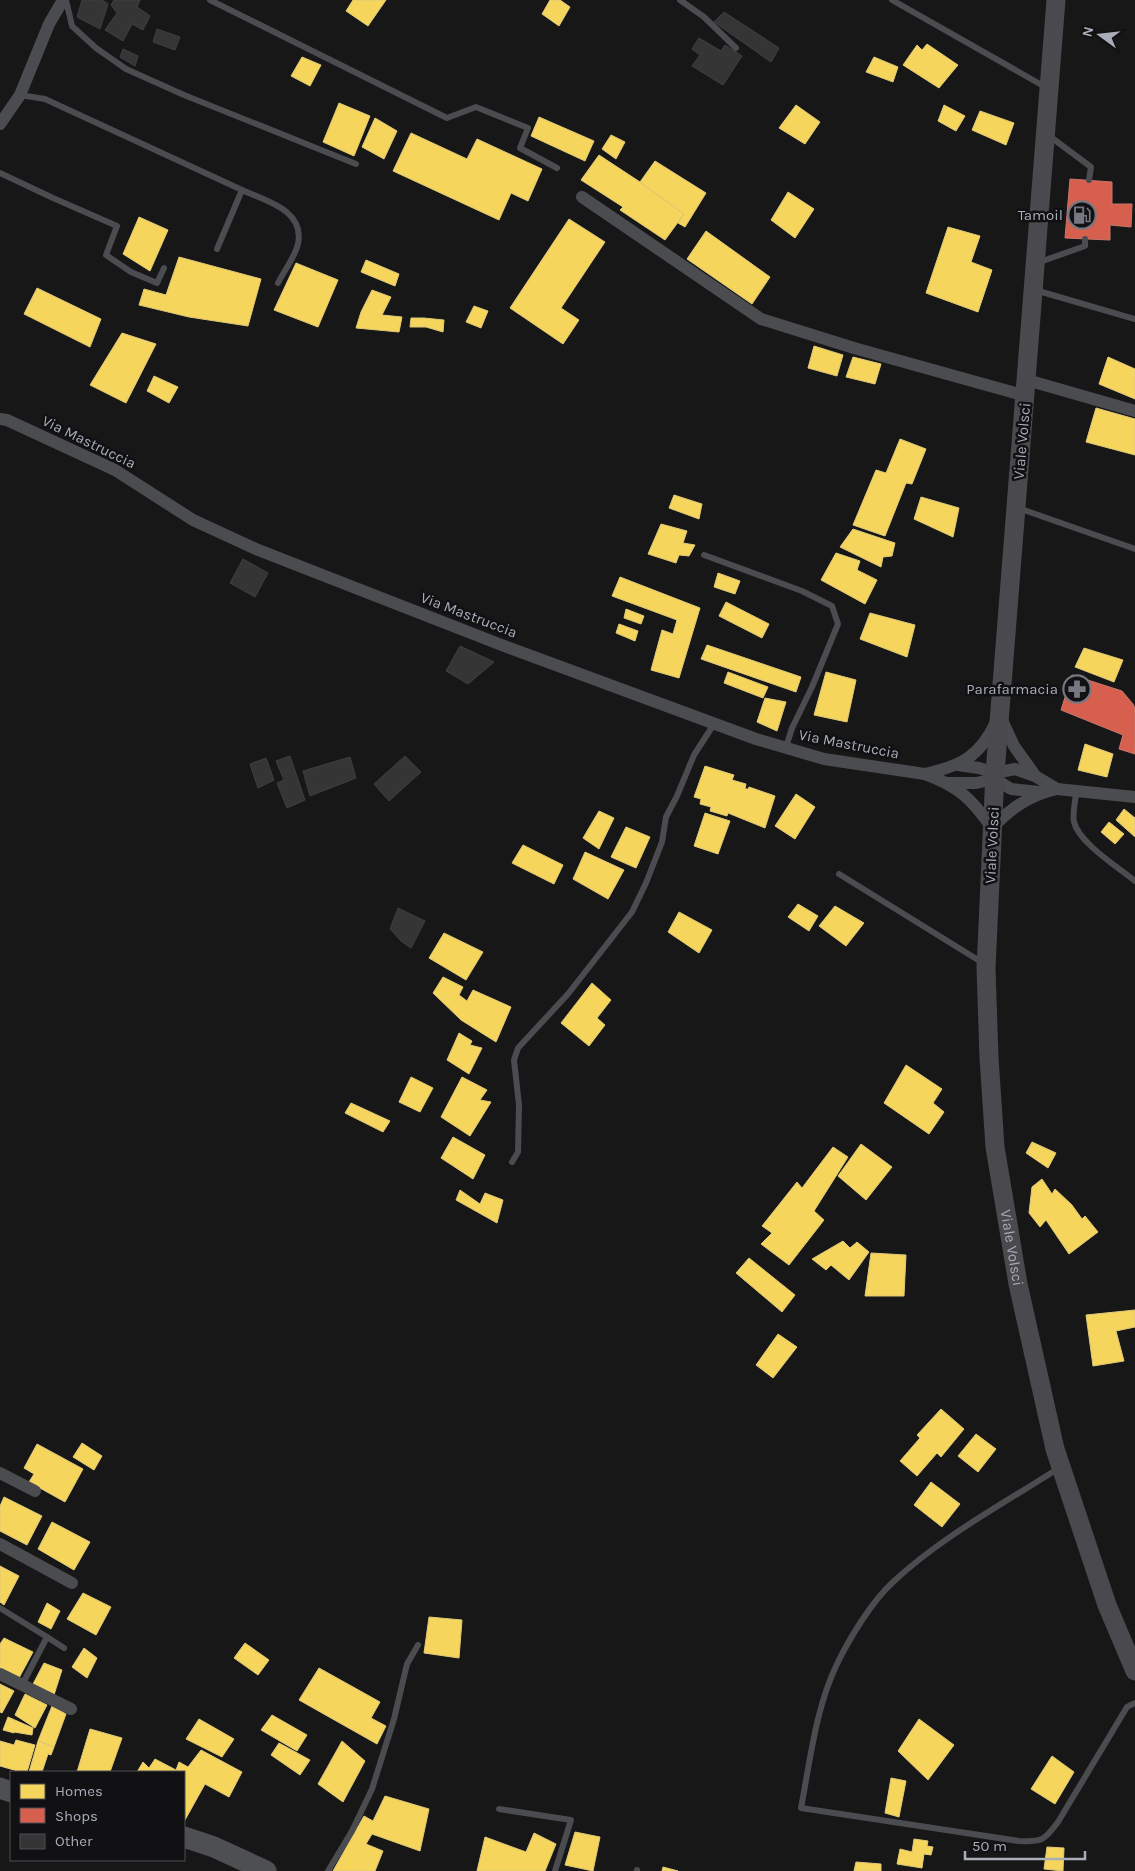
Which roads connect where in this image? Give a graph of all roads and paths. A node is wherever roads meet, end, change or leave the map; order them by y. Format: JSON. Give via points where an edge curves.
{"nodes":[{"id":1,"x":210,"y":0,"type":"edge"},
{"id":2,"x":680,"y":0,"type":"edge"},
{"id":3,"x":892,"y":0,"type":"edge"},
{"id":4,"x":1056,"y":0,"type":"edge"},
{"id":5,"x":61,"y":1,"type":"edge"},
{"id":6,"x":736,"y":48,"type":"dead end"},
{"id":7,"x":1050,"y":89,"type":"junction"},
{"id":8,"x":20,"y":95,"type":"junction"},
{"id":9,"x":0,"y":124,"type":"edge"},
{"id":10,"x":1046,"y":134,"type":"junction"},
{"id":11,"x":356,"y":164,"type":"dead end"},
{"id":12,"x":557,"y":168,"type":"dead end"},
{"id":13,"x":0,"y":173,"type":"edge"},
{"id":14,"x":1089,"y":180,"type":"dead end"},
{"id":15,"x":242,"y":190,"type":"junction"},
{"id":16,"x":582,"y":197,"type":"dead end"},
{"id":17,"x":1085,"y":239,"type":"dead end"},
{"id":18,"x":218,"y":249,"type":"dead end"},
{"id":19,"x":1036,"y":263,"type":"junction"},
{"id":20,"x":164,"y":268,"type":"dead end"},
{"id":21,"x":278,"y":283,"type":"dead end"},
{"id":22,"x":1034,"y":289,"type":"junction"},
{"id":23,"x":1135,"y":320,"type":"edge"},
{"id":24,"x":1026,"y":388,"type":"junction"},
{"id":25,"x":1135,"y":411,"type":"edge"},
{"id":26,"x":0,"y":419,"type":"edge"},
{"id":27,"x":1016,"y":508,"type":"junction"},
{"id":28,"x":1135,"y":549,"type":"edge"},
{"id":29,"x":704,"y":555,"type":"dead end"},
{"id":30,"x":1000,"y":713,"type":"junction"},
{"id":31,"x":714,"y":724,"type":"junction"},
{"id":32,"x":786,"y":747,"type":"junction"},
{"id":33,"x":958,"y":765,"type":"junction"},
{"id":34,"x":925,"y":774,"type":"junction"},
{"id":35,"x":995,"y":776,"type":"junction"},
{"id":36,"x":1035,"y":776,"type":"junction"},
{"id":37,"x":948,"y":783,"type":"junction"},
{"id":38,"x":1056,"y":789,"type":"junction"},
{"id":39,"x":1076,"y":791,"type":"junction"},
{"id":40,"x":1042,"y":792,"type":"junction"},
{"id":41,"x":1135,"y":798,"type":"edge"},
{"id":42,"x":992,"y":828,"type":"junction"},
{"id":43,"x":839,"y":874,"type":"dead end"},
{"id":44,"x":1135,"y":881,"type":"edge"},
{"id":45,"x":986,"y":965,"type":"junction"},
{"id":46,"x":512,"y":1162,"type":"dead end"},
{"id":47,"x":1060,"y":1467,"type":"junction"},
{"id":48,"x":0,"y":1473,"type":"edge"},
{"id":49,"x":35,"y":1491,"type":"dead end"},
{"id":50,"x":0,"y":1544,"type":"edge"},
{"id":51,"x":72,"y":1583,"type":"dead end"},
{"id":52,"x":0,"y":1608,"type":"edge"},
{"id":53,"x":47,"y":1637,"type":"junction"},
{"id":54,"x":418,"y":1645,"type":"dead end"},
{"id":55,"x":64,"y":1648,"type":"dead end"},
{"id":56,"x":1135,"y":1672,"type":"edge"},
{"id":57,"x":0,"y":1674,"type":"edge"},
{"id":58,"x":22,"y":1685,"type":"junction"},
{"id":59,"x":1135,"y":1703,"type":"edge"},
{"id":60,"x":71,"y":1709,"type":"dead end"},
{"id":61,"x":499,"y":1810,"type":"dead end"},
{"id":62,"x":185,"y":1837,"type":"edge"},
{"id":63,"x":266,"y":1871,"type":"edge"},
{"id":64,"x":328,"y":1871,"type":"edge"},
{"id":65,"x":555,"y":1871,"type":"edge"}],
"edges":[{"from":1,"to":12,"type":"lane","via":[[447,118],[476,107],[528,128],[520,148]]},
{"from":2,"to":6,"type":"lane","via":[[704,17]]},
{"from":3,"to":7,"type":"lane"},
{"from":4,"to":7,"type":"main road","name":"Viale Volsci"},
{"from":5,"to":8,"type":"street"},
{"from":5,"to":11,"type":"lane","via":[[72,26],[126,69],[184,96]]},
{"from":7,"to":10,"type":"main road","name":"Viale Volsci"},
{"from":8,"to":9,"type":"street"},
{"from":8,"to":15,"type":"lane","via":[[45,99]]},
{"from":10,"to":14,"type":"lane","via":[[1090,167]]},
{"from":10,"to":19,"type":"main road","name":"Viale Volsci"},
{"from":13,"to":20,"type":"lane","via":[[117,226],[106,255],[131,272],[156,283]]},
{"from":15,"to":18,"type":"lane"},
{"from":15,"to":21,"type":"lane","via":[[288,211],[299,227],[297,246]]},
{"from":16,"to":24,"type":"street","via":[[761,319],[854,348]]},
{"from":17,"to":19,"type":"lane","via":[[1085,246]]},
{"from":19,"to":22,"type":"main road","name":"Viale Volsci"},
{"from":22,"to":23,"type":"lane"},
{"from":22,"to":24,"type":"main road","name":"Viale Volsci"},
{"from":24,"to":25,"type":"street"},
{"from":24,"to":27,"type":"main road","name":"Viale Volsci"},
{"from":26,"to":31,"type":"street","name":"Via Mastruccia","via":[[115,470],[193,520],[256,549]]},
{"from":27,"to":28,"type":"lane"},
{"from":27,"to":30,"type":"main road","name":"Viale Volsci"},
{"from":29,"to":32,"type":"lane","via":[[802,591],[832,606],[836,615],[838,624]]},
{"from":30,"to":33,"type":"street","via":[[985,742]]},
{"from":30,"to":35,"type":"main road","name":"Viale Volsci"},
{"from":30,"to":36,"type":"street","via":[[1014,746]]},
{"from":31,"to":32,"type":"street","name":"Via Mastruccia"},
{"from":31,"to":46,"type":"lane","via":[[694,755],[666,818],[662,842],[632,912],[568,994],[518,1048],[514,1060],[520,1105],[518,1152]]},
{"from":32,"to":34,"type":"street","name":"Via Mastruccia","via":[[824,758]]},
{"from":33,"to":34,"type":"street"},
{"from":33,"to":35,"type":"street","via":[[979,768]]},
{"from":34,"to":37,"type":"street","name":"Via Mastruccia"},
{"from":35,"to":36,"type":"street","via":[[1015,768]]},
{"from":35,"to":37,"type":"street","via":[[976,784]]},
{"from":35,"to":40,"type":"street","via":[[1012,789]]},
{"from":35,"to":42,"type":"main road","name":"Viale Volsci"},
{"from":36,"to":38,"type":"street"},
{"from":37,"to":42,"type":"street","via":[[974,804]]},
{"from":38,"to":39,"type":"street"},
{"from":38,"to":40,"type":"street"},
{"from":39,"to":41,"type":"street"},
{"from":39,"to":44,"type":"lane","via":[[1074,821],[1079,834]]},
{"from":40,"to":42,"type":"street","via":[[1017,805]]},
{"from":42,"to":45,"type":"main road","name":"Viale Volsci"},
{"from":43,"to":45,"type":"lane"},
{"from":45,"to":47,"type":"main road","name":"Viale Volsci","via":[[994,1147],[1018,1284]]},
{"from":47,"to":56,"type":"main road","name":"Viale Volsci"},
{"from":47,"to":59,"type":"lane","via":[[930,1550],[891,1583],[859,1624],[837,1665],[818,1719],[801,1808],[1019,1841],[1033,1842],[1046,1838],[1127,1707]]},
{"from":48,"to":49,"type":"street"},
{"from":50,"to":51,"type":"street"},
{"from":52,"to":53,"type":"lane"},
{"from":53,"to":55,"type":"lane"},
{"from":53,"to":58,"type":"lane"},
{"from":54,"to":64,"type":"lane","via":[[407,1664],[372,1789]]},
{"from":57,"to":58,"type":"street"},
{"from":58,"to":60,"type":"street"},
{"from":61,"to":65,"type":"lane","via":[[571,1820]]},
{"from":62,"to":63,"type":"main road"}]}
